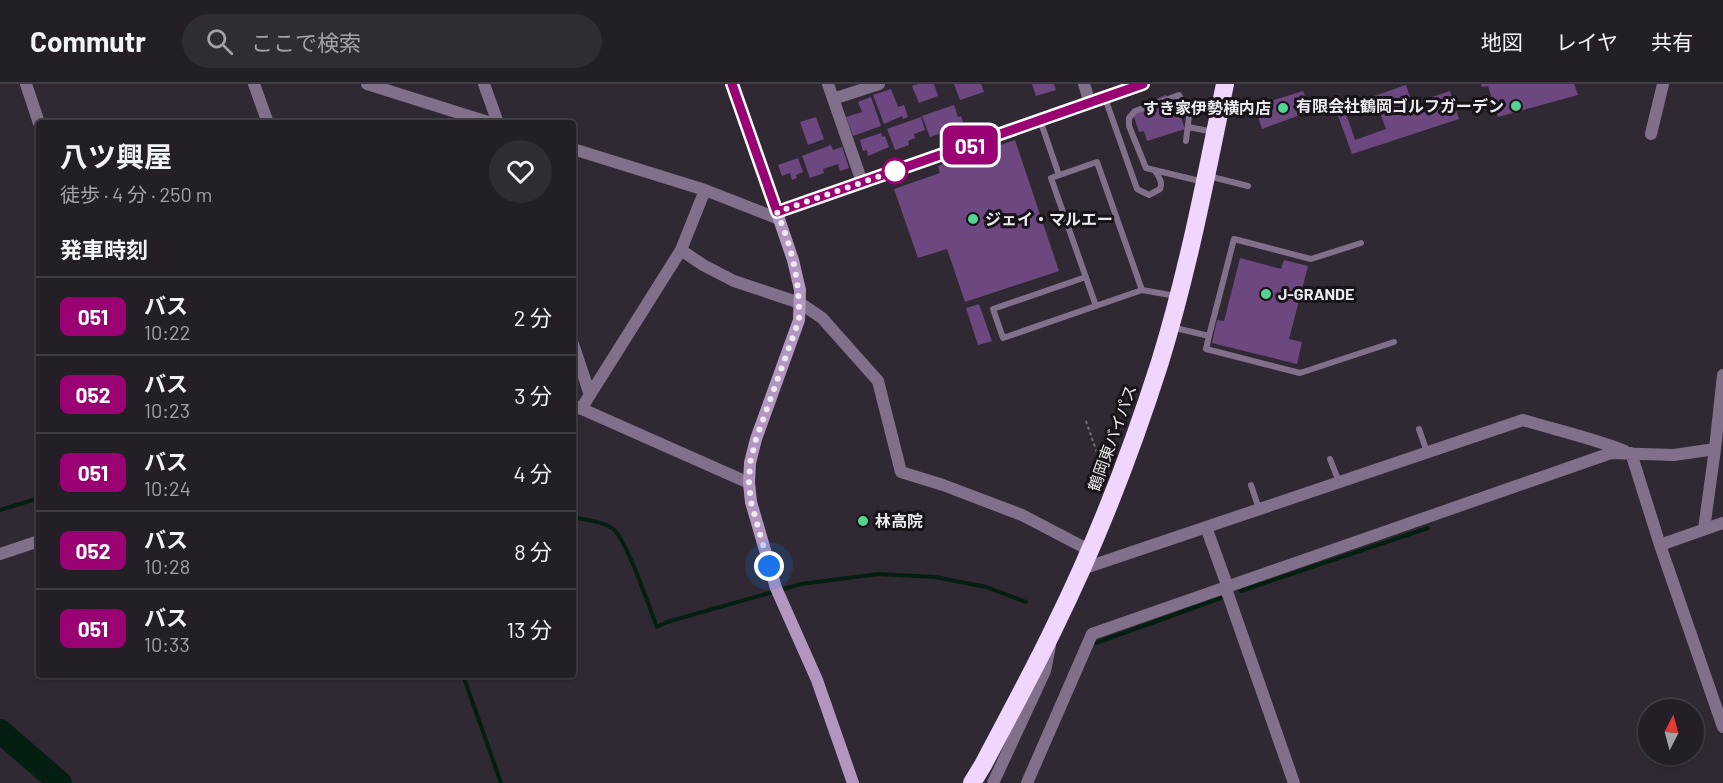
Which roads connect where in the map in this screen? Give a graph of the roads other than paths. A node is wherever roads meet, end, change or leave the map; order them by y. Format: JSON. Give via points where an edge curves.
{"nodes":[{"id":1,"x":26,"y":84,"type":"edge"},
{"id":2,"x":254,"y":84,"type":"edge"},
{"id":3,"x":367,"y":84,"type":"edge"},
{"id":4,"x":484,"y":84,"type":"edge"},
{"id":5,"x":732,"y":84,"type":"edge"},
{"id":6,"x":828,"y":84,"type":"edge"},
{"id":7,"x":879,"y":84,"type":"edge"},
{"id":8,"x":1084,"y":84,"type":"edge"},
{"id":9,"x":1143,"y":84,"type":"edge"},
{"id":10,"x":1225,"y":84,"type":"edge"},
{"id":11,"x":1663,"y":84,"type":"edge"},
{"id":12,"x":1105,"y":98,"type":"junction"},
{"id":13,"x":833,"y":99,"type":"junction"},
{"id":14,"x":1090,"y":103,"type":"junction"},
{"id":15,"x":38,"y":120,"type":"edge"},
{"id":16,"x":267,"y":120,"type":"edge"},
{"id":17,"x":481,"y":120,"type":"edge"},
{"id":18,"x":497,"y":120,"type":"edge"},
{"id":19,"x":1040,"y":120,"type":"junction"},
{"id":20,"x":1188,"y":127,"type":"junction"},
{"id":21,"x":1215,"y":132,"type":"junction"},
{"id":22,"x":1652,"y":134,"type":"dead end"},
{"id":23,"x":1186,"y":141,"type":"dead end"},
{"id":24,"x":576,"y":150,"type":"edge"},
{"id":25,"x":1154,"y":170,"type":"junction"},
{"id":26,"x":1059,"y":175,"type":"junction"},
{"id":27,"x":1205,"y":179,"type":"junction"},
{"id":28,"x":862,"y":182,"type":"junction"},
{"id":29,"x":1248,"y":186,"type":"dead end"},
{"id":30,"x":705,"y":190,"type":"junction"},
{"id":31,"x":778,"y":215,"type":"junction"},
{"id":32,"x":1360,"y":243,"type":"dead end"},
{"id":33,"x":681,"y":250,"type":"junction"},
{"id":34,"x":1086,"y":277,"type":"junction"},
{"id":35,"x":1142,"y":290,"type":"junction"},
{"id":36,"x":1177,"y":296,"type":"junction"},
{"id":37,"x":800,"y":303,"type":"junction"},
{"id":38,"x":1096,"y":306,"type":"junction"},
{"id":39,"x":1170,"y":327,"type":"junction"},
{"id":40,"x":1209,"y":336,"type":"junction"},
{"id":41,"x":1394,"y":342,"type":"dead end"},
{"id":42,"x":576,"y":353,"type":"edge"},
{"id":43,"x":1723,"y":375,"type":"edge"},
{"id":44,"x":590,"y":395,"type":"junction"},
{"id":45,"x":577,"y":407,"type":"edge"},
{"id":46,"x":1419,"y":429,"type":"dead end"},
{"id":47,"x":1715,"y":449,"type":"junction"},
{"id":48,"x":1427,"y":452,"type":"junction"},
{"id":49,"x":1631,"y":453,"type":"junction"},
{"id":50,"x":1330,"y":459,"type":"dead end"},
{"id":51,"x":1339,"y":482,"type":"junction"},
{"id":52,"x":749,"y":483,"type":"junction"},
{"id":53,"x":1251,"y":485,"type":"dead end"},
{"id":54,"x":1259,"y":509,"type":"junction"},
{"id":55,"x":1723,"y":523,"type":"edge"},
{"id":56,"x":1206,"y":527,"type":"junction"},
{"id":57,"x":1704,"y":529,"type":"junction"},
{"id":58,"x":36,"y":542,"type":"edge"},
{"id":59,"x":1660,"y":545,"type":"junction"},
{"id":60,"x":1089,"y":550,"type":"junction"},
{"id":61,"x":0,"y":554,"type":"edge"},
{"id":62,"x":1082,"y":569,"type":"junction"},
{"id":63,"x":1226,"y":585,"type":"junction"},
{"id":64,"x":1054,"y":628,"type":"junction"},
{"id":65,"x":1723,"y":727,"type":"edge"},
{"id":66,"x":853,"y":783,"type":"edge"},
{"id":67,"x":972,"y":783,"type":"edge"},
{"id":68,"x":993,"y":783,"type":"edge"},
{"id":69,"x":1027,"y":783,"type":"edge"},
{"id":70,"x":1294,"y":783,"type":"edge"}],
"edges":[{"from":1,"to":15,"type":"street"},
{"from":2,"to":16,"type":"street"},
{"from":3,"to":17,"type":"street"},
{"from":4,"to":18,"type":"street"},
{"from":5,"to":31,"type":"street"},
{"from":6,"to":13,"type":"street"},
{"from":7,"to":13,"type":"street"},
{"from":8,"to":14,"type":"street"},
{"from":9,"to":12,"type":"street"},
{"from":10,"to":21,"type":"highway","name":"鶴岡東バイパス"},
{"from":11,"to":22,"type":"street"},
{"from":12,"to":14,"type":"street"},
{"from":12,"to":25,"type":"lane","via":[[1137,189],[1149,195],[1162,185]]},
{"from":13,"to":28,"type":"street"},
{"from":14,"to":19,"type":"street"},
{"from":19,"to":26,"type":"lane"},
{"from":19,"to":28,"type":"street"},
{"from":20,"to":21,"type":"lane"},
{"from":20,"to":23,"type":"lane"},
{"from":20,"to":25,"type":"lane","via":[[1190,116],[1179,96],[1131,114],[1130,126],[1143,163]]},
{"from":21,"to":27,"type":"highway","name":"鶴岡東バイパス"},
{"from":24,"to":30,"type":"street"},
{"from":25,"to":27,"type":"lane"},
{"from":26,"to":34,"type":"lane","via":[[1051,178]]},
{"from":26,"to":35,"type":"lane","via":[[1096,162]]},
{"from":27,"to":29,"type":"lane"},
{"from":27,"to":36,"type":"highway","name":"鶴岡東バイパス"},
{"from":28,"to":31,"type":"street"},
{"from":30,"to":31,"type":"street"},
{"from":30,"to":33,"type":"street"},
{"from":31,"to":37,"type":"street","via":[[798,278]]},
{"from":32,"to":40,"type":"lane","via":[[1311,259],[1234,239]]},
{"from":33,"to":37,"type":"street","via":[[734,281]]},
{"from":33,"to":44,"type":"street"},
{"from":34,"to":38,"type":"lane"},
{"from":34,"to":38,"type":"lane","via":[[993,309],[1003,339]]},
{"from":35,"to":36,"type":"lane"},
{"from":35,"to":38,"type":"lane"},
{"from":36,"to":39,"type":"highway","name":"鶴岡東バイパス"},
{"from":37,"to":52,"type":"street","via":[[799,320],[756,439]]},
{"from":37,"to":60,"type":"street","via":[[822,318],[878,381],[901,472],[1022,515]]},
{"from":39,"to":40,"type":"lane"},
{"from":39,"to":60,"type":"highway","name":"鶴岡東バイパス","via":[[1139,424]]},
{"from":40,"to":41,"type":"lane","via":[[1206,349],[1300,373]]},
{"from":42,"to":44,"type":"street"},
{"from":43,"to":47,"type":"street"},
{"from":44,"to":45,"type":"street"},
{"from":45,"to":52,"type":"street"},
{"from":46,"to":48,"type":"lane"},
{"from":47,"to":49,"type":"street","via":[[1674,455]]},
{"from":47,"to":57,"type":"street"},
{"from":48,"to":49,"type":"street","via":[[1523,420]]},
{"from":48,"to":51,"type":"street"},
{"from":49,"to":59,"type":"street"},
{"from":49,"to":63,"type":"street","via":[[1611,453]]},
{"from":50,"to":51,"type":"lane"},
{"from":51,"to":54,"type":"street"},
{"from":52,"to":66,"type":"street","via":[[755,522],[776,588],[817,680]]},
{"from":53,"to":54,"type":"lane"},
{"from":54,"to":56,"type":"street"},
{"from":55,"to":57,"type":"street"},
{"from":56,"to":62,"type":"street"},
{"from":56,"to":63,"type":"street"},
{"from":57,"to":59,"type":"street"},
{"from":58,"to":61,"type":"street"},
{"from":59,"to":65,"type":"street"},
{"from":60,"to":62,"type":"highway","name":"鶴岡東バイパス"},
{"from":62,"to":64,"type":"highway","name":"鶴岡東バイパス"},
{"from":63,"to":69,"type":"street","via":[[1092,634]]},
{"from":63,"to":70,"type":"street"},
{"from":64,"to":67,"type":"highway","name":"鶴岡東バイパス"},
{"from":64,"to":68,"type":"street","via":[[1046,671]]}]}
